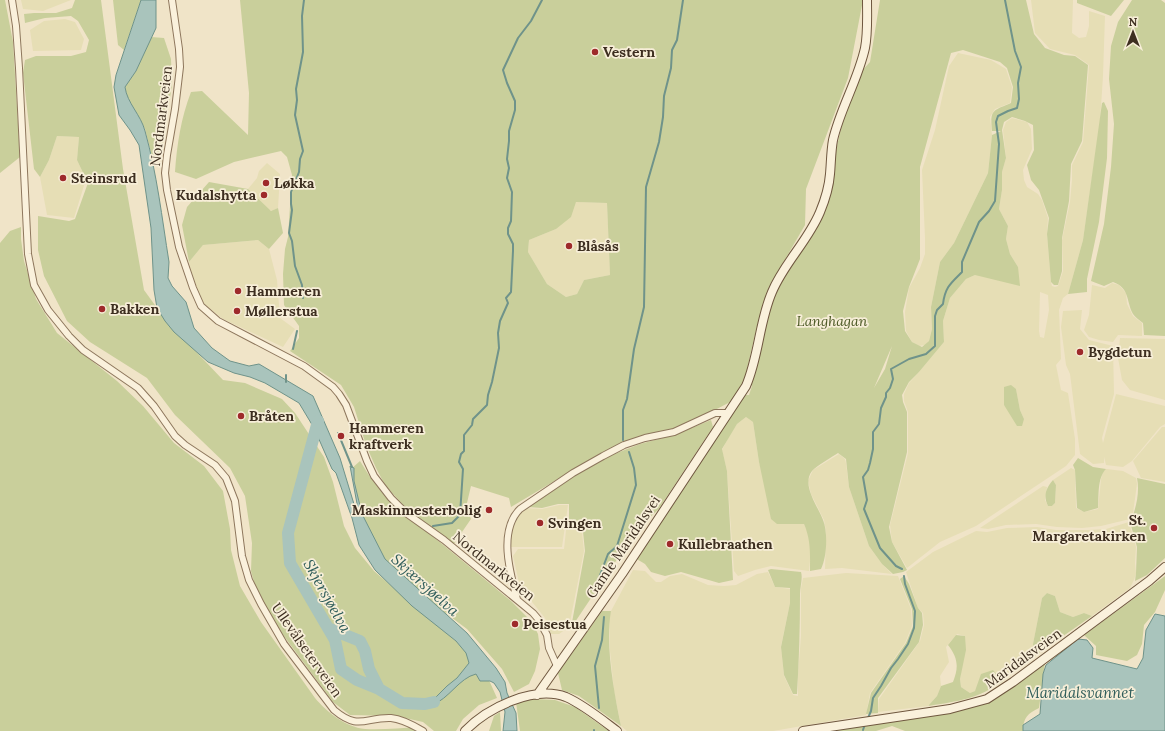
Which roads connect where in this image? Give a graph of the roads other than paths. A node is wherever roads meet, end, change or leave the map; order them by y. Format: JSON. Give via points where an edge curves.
{"nodes":[{"id":1,"x":12,"y":0,"type":"edge"},
{"id":2,"x":172,"y":0,"type":"edge"},
{"id":3,"x":867,"y":0,"type":"edge"},
{"id":4,"x":728,"y":413,"type":"junction"},
{"id":5,"x":1165,"y":567,"type":"edge"},
{"id":6,"x":517,"y":599,"type":"junction"},
{"id":7,"x":557,"y":666,"type":"junction"},
{"id":8,"x":537,"y":695,"type":"junction"},
{"id":9,"x":423,"y":731,"type":"edge"},
{"id":10,"x":465,"y":731,"type":"edge"},
{"id":11,"x":617,"y":731,"type":"edge"},
{"id":12,"x":803,"y":731,"type":"edge"}],
"edges":[{"from":1,"to":9,"type":"street","name":"Ullevålseterveien","via":[[19,68],[28,254],[34,285],[43,303],[58,325],[78,346],[138,388],[175,436],[215,465],[226,478],[235,501],[242,556],[249,580],[284,644],[334,710],[354,722],[392,718]]},
{"from":2,"to":6,"type":"street","name":"Nordmarkveien","via":[[180,67],[165,173],[179,247],[198,302],[218,321],[304,366],[332,387],[346,405],[377,481],[391,498],[406,513]]},
{"from":3,"to":4,"type":"street","name":"Gamle Maridalsvei","via":[[865,48],[835,134],[829,182],[823,204],[812,228],[775,286],[748,379]]},
{"from":4,"to":6,"type":"street","via":[[715,413],[674,432],[624,445],[573,473],[525,504],[513,517],[508,539]]},
{"from":4,"to":7,"type":"street","name":"Gamle Maridalsvei","via":[[618,580]]},
{"from":5,"to":12,"type":"street","name":"Maridalsveien","via":[[1019,678],[987,699],[950,709]]},
{"from":6,"to":7,"type":"street","name":"Nordmarkveien","via":[[539,620],[547,634],[549,648]]},
{"from":7,"to":8,"type":"street","name":"Gamle Maridalsvei"},
{"from":8,"to":10,"type":"street","via":[[500,706]]},
{"from":8,"to":11,"type":"street","via":[[566,697]]}]}
